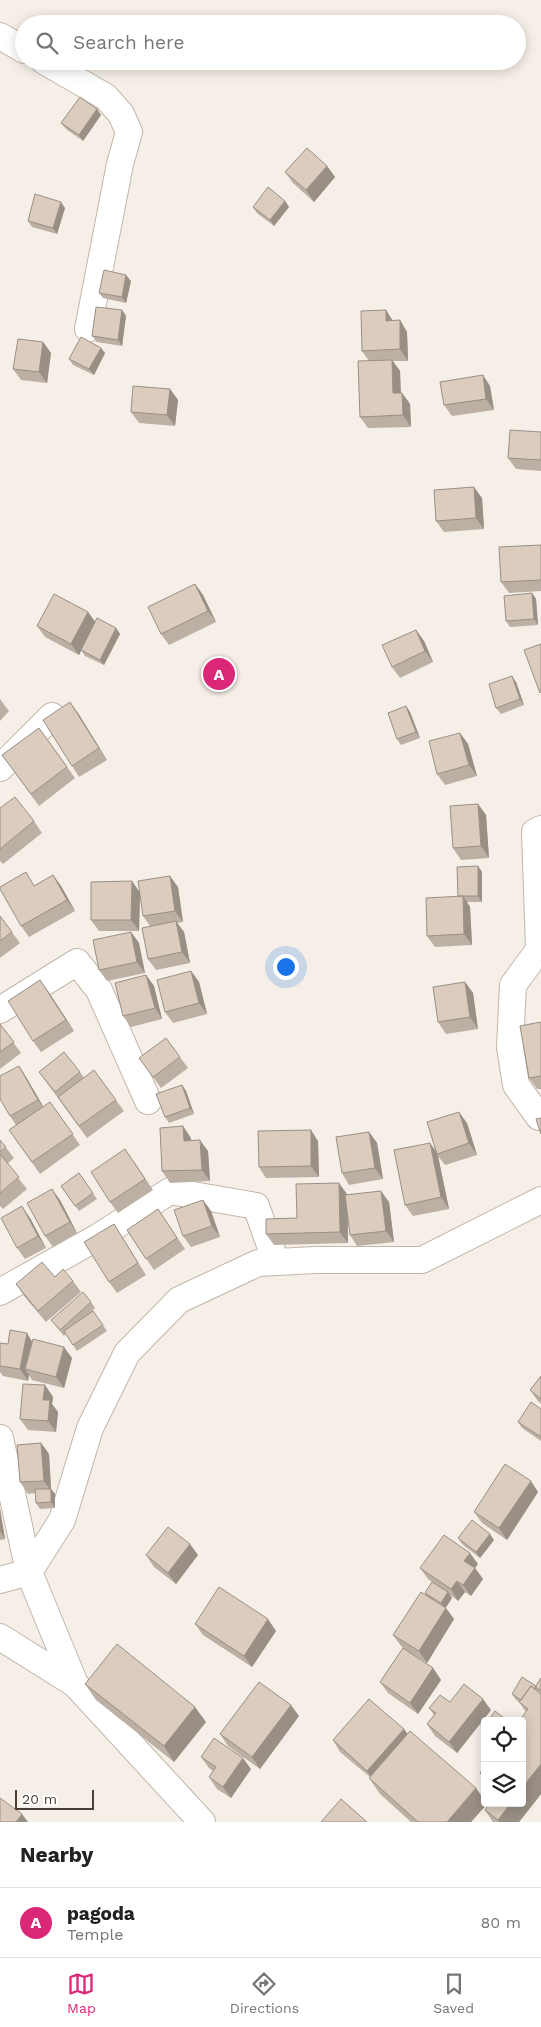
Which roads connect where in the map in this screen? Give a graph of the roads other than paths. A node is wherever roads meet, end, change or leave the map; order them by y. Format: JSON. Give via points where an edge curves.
{"nodes":[{"id":1,"x":0,"y":36,"type":"edge"},
{"id":2,"x":15,"y":45,"type":"edge"},
{"id":3,"x":60,"y":70,"type":"edge"},
{"id":4,"x":88,"y":329,"type":"dead end"},
{"id":5,"x":52,"y":716,"type":"edge"},
{"id":6,"x":0,"y":768,"type":"edge"},
{"id":7,"x":541,"y":829,"type":"edge"},
{"id":8,"x":540,"y":948,"type":"edge"},
{"id":9,"x":0,"y":1010,"type":"edge"},
{"id":10,"x":148,"y":1101,"type":"dead end"},
{"id":11,"x":541,"y":1116,"type":"edge"},
{"id":12,"x":541,"y":1200,"type":"edge"},
{"id":13,"x":276,"y":1262,"type":"junction"},
{"id":14,"x":0,"y":1292,"type":"edge"},
{"id":15,"x":0,"y":1438,"type":"edge"},
{"id":16,"x":29,"y":1572,"type":"junction"},
{"id":17,"x":0,"y":1580,"type":"edge"},
{"id":18,"x":0,"y":1637,"type":"edge"},
{"id":19,"x":75,"y":1684,"type":"junction"},
{"id":20,"x":202,"y":1822,"type":"edge"}],
"edges":[{"from":1,"to":2,"type":"street"},
{"from":3,"to":4,"type":"street","via":[[106,97],[121,114],[129,132]]},
{"from":5,"to":6,"type":"street"},
{"from":7,"to":8,"type":"street","via":[[535,832]]},
{"from":8,"to":11,"type":"street","via":[[513,985],[510,1047],[516,1085]]},
{"from":9,"to":10,"type":"street","via":[[77,962],[99,990]]},
{"from":12,"to":13,"type":"street","via":[[422,1260]]},
{"from":13,"to":14,"type":"street","via":[[256,1206],[170,1191],[98,1237]]},
{"from":13,"to":16,"type":"street","via":[[258,1263],[179,1300],[127,1353],[90,1428],[62,1520]]},
{"from":15,"to":16,"type":"street"},
{"from":16,"to":17,"type":"street"},
{"from":16,"to":19,"type":"street"},
{"from":18,"to":19,"type":"street"},
{"from":19,"to":20,"type":"street"}]}
